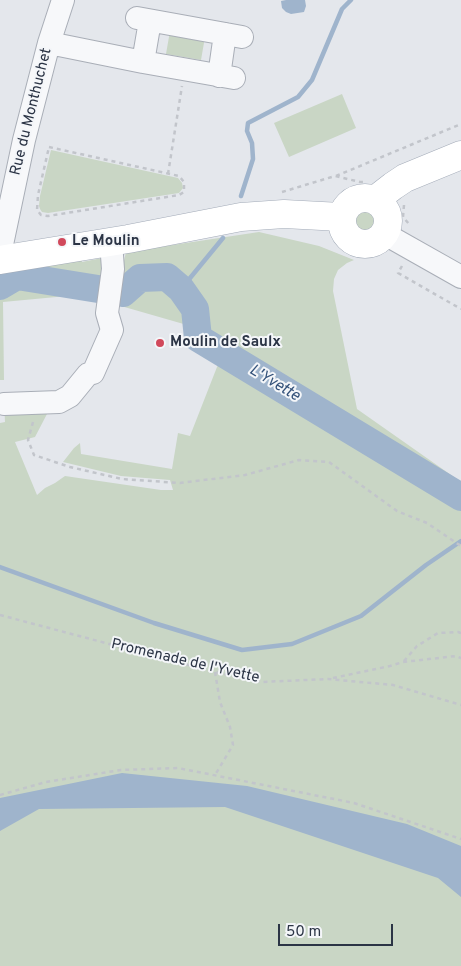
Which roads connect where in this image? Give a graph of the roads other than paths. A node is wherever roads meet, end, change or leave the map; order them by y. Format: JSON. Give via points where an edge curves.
{"nodes":[{"id":1,"x":63,"y":0,"type":"edge"},
{"id":2,"x":49,"y":43,"type":"junction"},
{"id":3,"x":144,"y":62,"type":"junction"},
{"id":4,"x":461,"y":155,"type":"edge"},
{"id":5,"x":376,"y":200,"type":"junction"},
{"id":6,"x":341,"y":217,"type":"junction"},
{"id":7,"x":386,"y":230,"type":"junction"},
{"id":8,"x":110,"y":242,"type":"junction"},
{"id":9,"x":0,"y":254,"type":"edge"},
{"id":10,"x":0,"y":260,"type":"edge"},
{"id":11,"x":461,"y":278,"type":"edge"},
{"id":12,"x":4,"y":404,"type":"dead end"}],
"edges":[{"from":1,"to":2,"type":"street","name":"Rue du Monthuchet"},
{"from":2,"to":3,"type":"street"},
{"from":2,"to":9,"type":"street","name":"Rue du Monthuchet"},
{"from":3,"to":3,"type":"street","via":[[227,77],[233,36],[144,19]]},
{"from":4,"to":5,"type":"main road","via":[[405,178]]},
{"from":5,"to":6,"type":"main road","via":[[354,200]]},
{"from":5,"to":7,"type":"main road","via":[[388,216]]},
{"from":6,"to":7,"type":"main road","via":[[344,232],[354,242],[370,244],[383,236]]},
{"from":6,"to":8,"type":"main road","via":[[284,214],[241,217]]},
{"from":7,"to":11,"type":"street","via":[[392,238]]},
{"from":8,"to":10,"type":"main road"},
{"from":8,"to":12,"type":"street","via":[[113,269],[107,313],[112,330],[93,373],[88,374],[70,396],[59,402]]}]}
